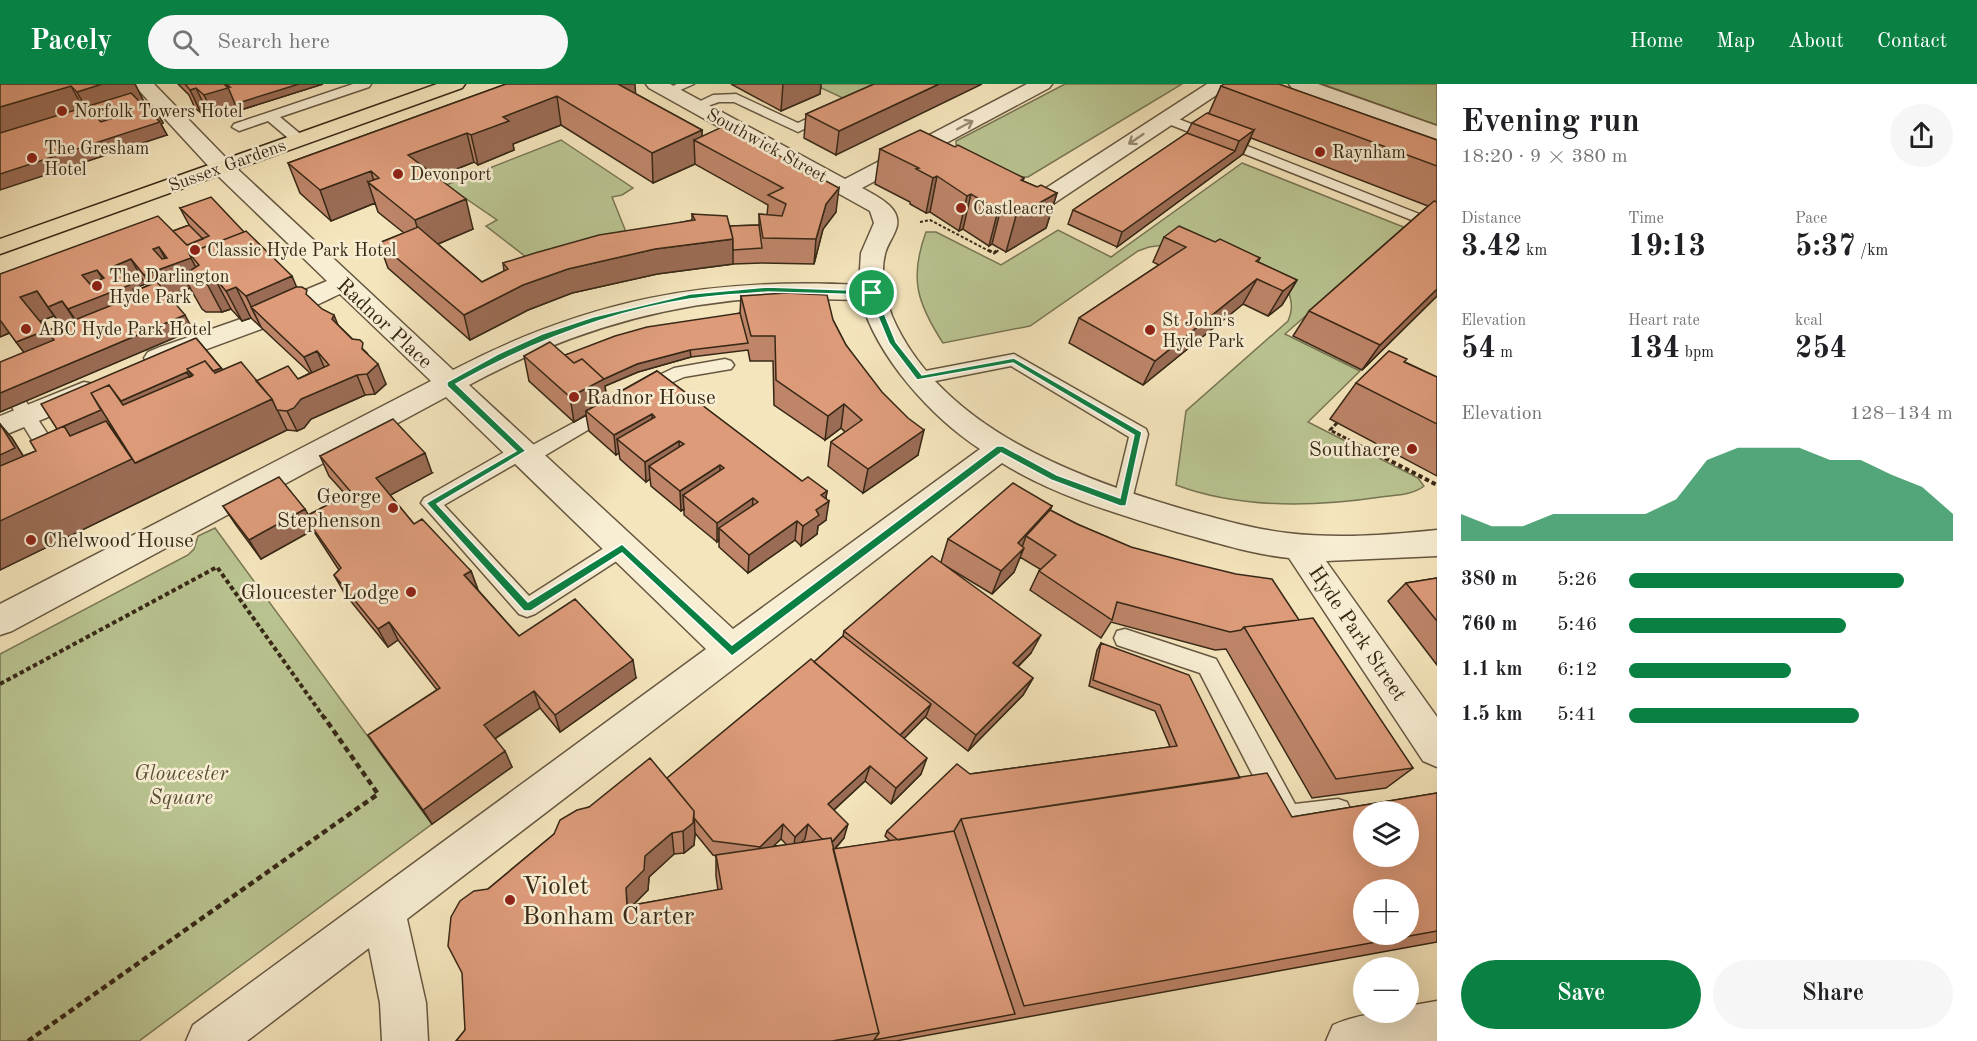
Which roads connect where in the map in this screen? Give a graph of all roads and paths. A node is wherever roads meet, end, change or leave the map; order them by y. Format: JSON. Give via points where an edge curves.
{"nodes":[{"id":1,"x":172,"y":84,"type":"edge"},
{"id":2,"x":365,"y":84,"type":"edge"},
{"id":3,"x":454,"y":84,"type":"edge"},
{"id":4,"x":1042,"y":84,"type":"edge"},
{"id":5,"x":1299,"y":84,"type":"edge"},
{"id":6,"x":671,"y":86,"type":"edge"},
{"id":7,"x":146,"y":88,"type":"edge"},
{"id":8,"x":1220,"y":91,"type":"edge"},
{"id":9,"x":696,"y":106,"type":"junction"},
{"id":10,"x":841,"y":108,"type":"edge"},
{"id":11,"x":270,"y":116,"type":"junction"},
{"id":12,"x":1167,"y":118,"type":"junction"},
{"id":13,"x":239,"y":127,"type":"dead end"},
{"id":14,"x":1437,"y":133,"type":"edge"},
{"id":15,"x":299,"y":140,"type":"junction"},
{"id":16,"x":921,"y":149,"type":"junction"},
{"id":17,"x":944,"y":160,"type":"edge"},
{"id":18,"x":222,"y":167,"type":"junction"},
{"id":19,"x":994,"y":184,"type":"edge"},
{"id":20,"x":845,"y":188,"type":"junction"},
{"id":21,"x":1437,"y":226,"type":"edge"},
{"id":22,"x":886,"y":228,"type":"junction"},
{"id":23,"x":0,"y":247,"type":"edge"},
{"id":24,"x":1000,"y":249,"type":"edge"},
{"id":25,"x":343,"y":283,"type":"junction"},
{"id":26,"x":872,"y":293,"type":"junction"},
{"id":27,"x":300,"y":302,"type":"edge"},
{"id":28,"x":255,"y":322,"type":"edge"},
{"id":29,"x":725,"y":365,"type":"dead end"},
{"id":30,"x":136,"y":368,"type":"edge"},
{"id":31,"x":920,"y":378,"type":"junction"},
{"id":32,"x":104,"y":382,"type":"edge"},
{"id":33,"x":450,"y":384,"type":"junction"},
{"id":34,"x":23,"y":410,"type":"junction"},
{"id":35,"x":1337,"y":423,"type":"dead end"},
{"id":36,"x":0,"y":427,"type":"edge"},
{"id":37,"x":1000,"y":448,"type":"junction"},
{"id":38,"x":525,"y":454,"type":"junction"},
{"id":39,"x":38,"y":472,"type":"edge"},
{"id":40,"x":1437,"y":485,"type":"edge"},
{"id":41,"x":1123,"y":503,"type":"junction"},
{"id":42,"x":1437,"y":543,"type":"edge"},
{"id":43,"x":622,"y":547,"type":"junction"},
{"id":44,"x":1299,"y":547,"type":"junction"},
{"id":45,"x":0,"y":621,"type":"edge"},
{"id":46,"x":1125,"y":638,"type":"dead end"},
{"id":47,"x":732,"y":651,"type":"junction"},
{"id":48,"x":0,"y":684,"type":"edge"},
{"id":49,"x":1437,"y":749,"type":"edge"},
{"id":50,"x":1353,"y":809,"type":"edge"},
{"id":51,"x":383,"y":910,"type":"junction"},
{"id":52,"x":1437,"y":1024,"type":"edge"},
{"id":53,"x":28,"y":1041,"type":"edge"},
{"id":54,"x":209,"y":1041,"type":"edge"},
{"id":55,"x":405,"y":1041,"type":"edge"},
{"id":56,"x":1349,"y":1041,"type":"edge"}],
"edges":[{"from":1,"to":7,"type":"street"},
{"from":2,"to":11,"type":"lane"},
{"from":3,"to":15,"type":"main road","name":"Sussex Gardens"},
{"from":16,"to":4,"type":"street","one_way":true},
{"from":5,"to":14,"type":"street"},
{"from":6,"to":9,"type":"street","name":"Southwick Street"},
{"from":7,"to":18,"type":"street","name":"Radnor Place"},
{"from":8,"to":12,"type":"street"},
{"from":9,"to":10,"type":"lane","via":[[717,98],[736,98],[798,128]]},
{"from":9,"to":20,"type":"street","name":"Southwick Street"},
{"from":11,"to":13,"type":"lane"},
{"from":11,"to":15,"type":"lane"},
{"from":12,"to":19,"type":"street","one_way":true,"via":[[1045,199],[1032,199]]},
{"from":12,"to":21,"type":"lane"},
{"from":15,"to":18,"type":"main road","name":"Sussex Gardens"},
{"from":16,"to":17,"type":"street"},
{"from":16,"to":20,"type":"street"},
{"from":18,"to":23,"type":"main road","name":"Sussex Gardens"},
{"from":18,"to":25,"type":"street","name":"Radnor Place"},
{"from":20,"to":22,"type":"street","name":"Southwick Street","via":[[878,206],[884,212]]},
{"from":22,"to":24,"type":"path","via":[[930,220],[994,253]]},
{"from":22,"to":26,"type":"street","via":[[874,251]]},
{"from":25,"to":27,"type":"street"},
{"from":25,"to":33,"type":"street","name":"Radnor Place"},
{"from":26,"to":31,"type":"street","via":[[893,343]]},
{"from":26,"to":33,"type":"street","via":[[768,290],[646,305],[545,336]]},
{"from":28,"to":30,"type":"street"},
{"from":29,"to":38,"type":"lane","via":[[680,372]]},
{"from":31,"to":37,"type":"street","via":[[952,411]]},
{"from":31,"to":41,"type":"lane","via":[[1014,360],[1139,434]]},
{"from":32,"to":34,"type":"street"},
{"from":33,"to":38,"type":"street","name":"Radnor Place"},
{"from":33,"to":45,"type":"street"},
{"from":34,"to":36,"type":"street"},
{"from":34,"to":39,"type":"lane","via":[[56,463]]},
{"from":35,"to":40,"type":"path","via":[[1330,430]]},
{"from":37,"to":41,"type":"street","via":[[1054,477]]},
{"from":37,"to":47,"type":"street"},
{"from":38,"to":43,"type":"street","name":"Radnor Place"},
{"from":38,"to":43,"type":"lane","via":[[431,503],[527,608]]},
{"from":41,"to":44,"type":"street","via":[[1204,528]]},
{"from":42,"to":44,"type":"street","via":[[1378,548]]},
{"from":43,"to":47,"type":"street","name":"Radnor Place"},
{"from":44,"to":49,"type":"street","name":"Hyde Park Street"},
{"from":46,"to":50,"type":"lane","via":[[1208,666],[1288,817]]},
{"from":47,"to":51,"type":"street"},
{"from":48,"to":53,"type":"path","via":[[216,567],[378,794]]},
{"from":51,"to":54,"type":"street"},
{"from":51,"to":55,"type":"street","via":[[403,1003]]},
{"from":52,"to":56,"type":"street"}]}
